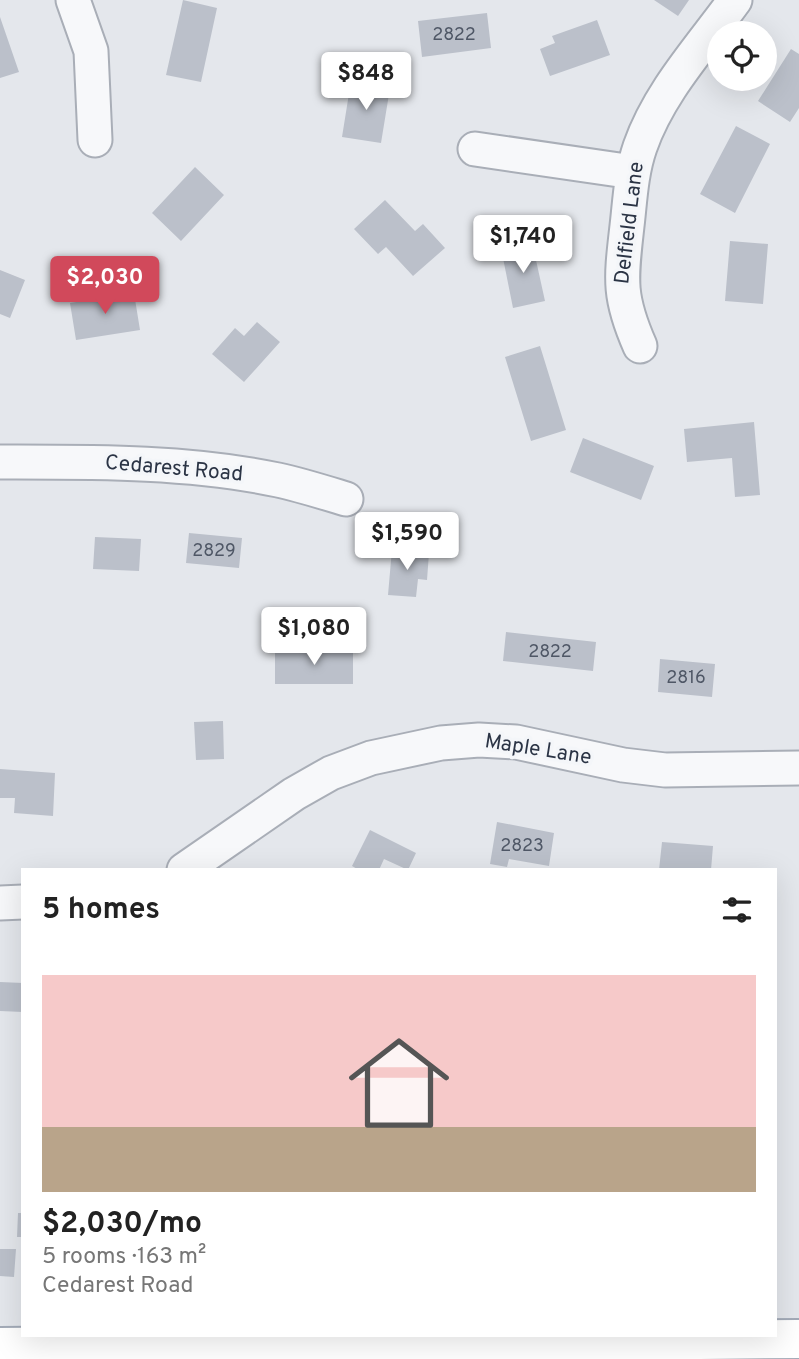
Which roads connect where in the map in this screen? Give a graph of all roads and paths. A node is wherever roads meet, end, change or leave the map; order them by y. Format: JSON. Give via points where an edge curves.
{"nodes":[{"id":1,"x":73,"y":0,"type":"edge"},
{"id":2,"x":735,"y":0,"type":"edge"},
{"id":3,"x":95,"y":140,"type":"dead end"},
{"id":4,"x":475,"y":149,"type":"dead end"},
{"id":5,"x":633,"y":172,"type":"junction"},
{"id":6,"x":640,"y":346,"type":"dead end"},
{"id":7,"x":0,"y":462,"type":"edge"},
{"id":8,"x":346,"y":499,"type":"dead end"},
{"id":9,"x":799,"y":768,"type":"edge"},
{"id":10,"x":187,"y":868,"type":"edge"},
{"id":11,"x":21,"y":902,"type":"edge"},
{"id":12,"x":0,"y":903,"type":"edge"},
{"id":13,"x":539,"y":1339,"type":"edge"},
{"id":14,"x":799,"y":1339,"type":"edge"},
{"id":15,"x":650,"y":1350,"type":"edge"},
{"id":16,"x":688,"y":1350,"type":"edge"},
{"id":17,"x":14,"y":1351,"type":"edge"}],
"edges":[{"from":1,"to":3,"type":"street","via":[[91,51]]},
{"from":2,"to":5,"type":"street","name":"Delfield Lane","via":[[652,116]]},
{"from":4,"to":5,"type":"street"},
{"from":5,"to":6,"type":"street","name":"Delfield Lane","via":[[621,274],[622,298]]},
{"from":7,"to":8,"type":"street","name":"Cedarest Road","via":[[194,468],[277,479]]},
{"from":9,"to":10,"type":"street","name":"Maple Lane","via":[[665,770],[516,742],[441,743],[371,758],[331,774]]},
{"from":11,"to":12,"type":"street"},
{"from":13,"to":15,"type":"main road"},
{"from":13,"to":17,"type":"main road"},
{"from":14,"to":16,"type":"main road"},
{"from":15,"to":16,"type":"main road"}]}
